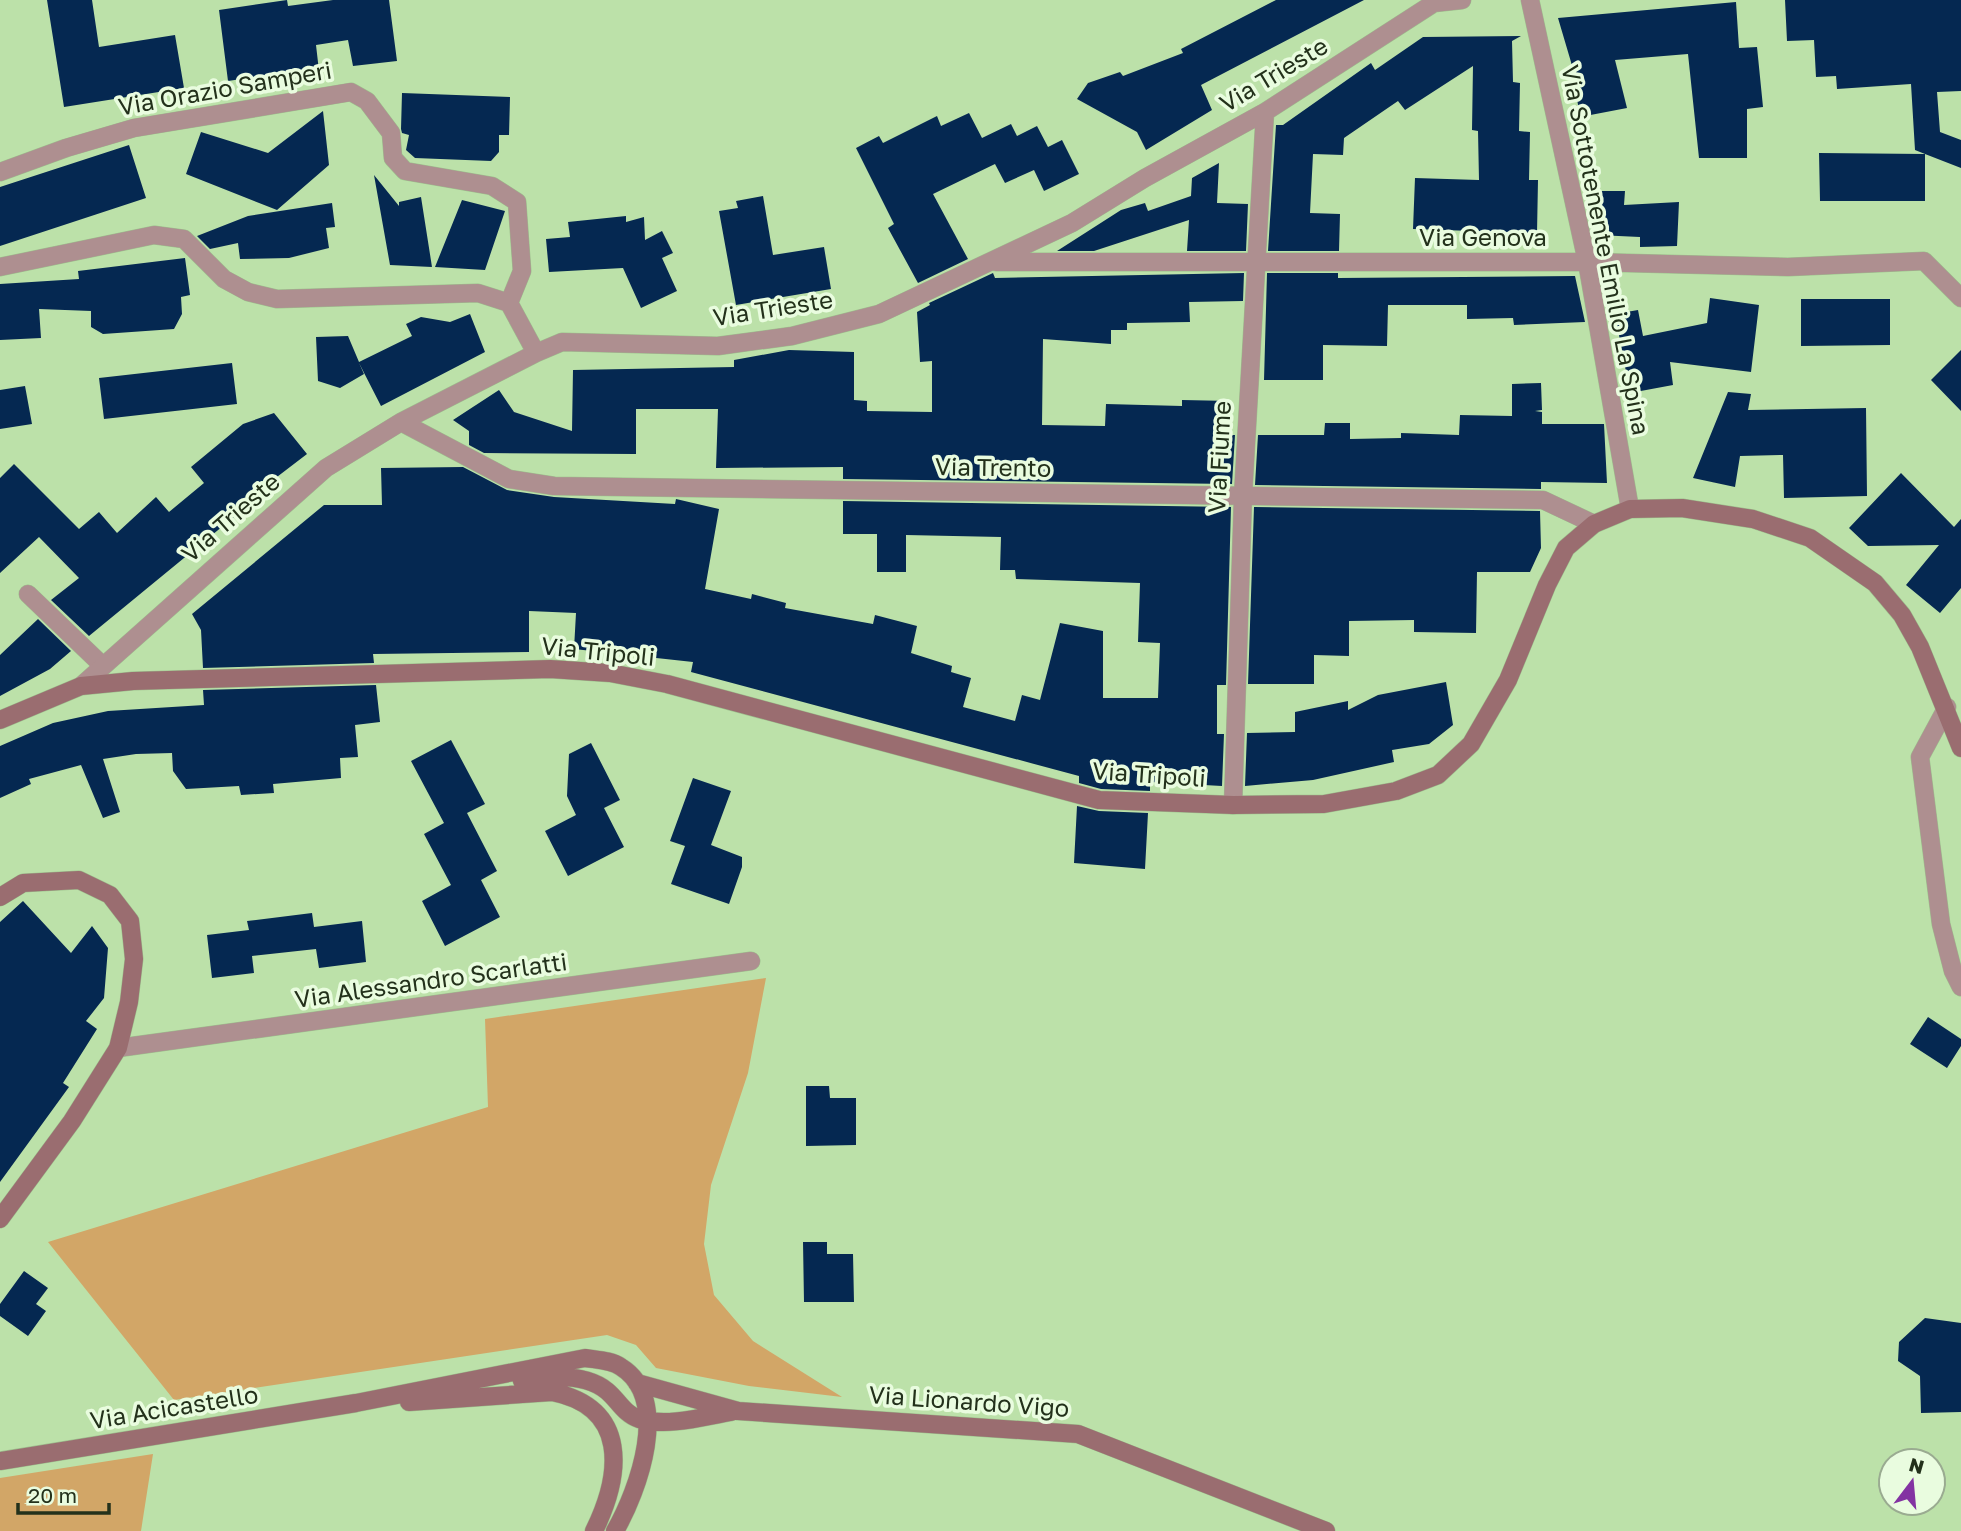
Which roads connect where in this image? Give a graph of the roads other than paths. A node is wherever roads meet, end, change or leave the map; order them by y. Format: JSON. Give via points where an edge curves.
{"nodes":[{"id":1,"x":1462,"y":0,"type":"edge"},
{"id":2,"x":1530,"y":0,"type":"edge"},
{"id":3,"x":1265,"y":112,"type":"junction"},
{"id":4,"x":0,"y":172,"type":"edge"},
{"id":5,"x":989,"y":262,"type":"junction"},
{"id":6,"x":1587,"y":262,"type":"junction"},
{"id":7,"x":1254,"y":263,"type":"junction"},
{"id":8,"x":0,"y":267,"type":"edge"},
{"id":9,"x":1961,"y":298,"type":"edge"},
{"id":10,"x":509,"y":303,"type":"junction"},
{"id":11,"x":536,"y":353,"type":"junction"},
{"id":12,"x":401,"y":422,"type":"junction"},
{"id":13,"x":1243,"y":496,"type":"junction"},
{"id":14,"x":1630,"y":509,"type":"junction"},
{"id":15,"x":1594,"y":524,"type":"junction"},
{"id":16,"x":29,"y":594,"type":"dead end"},
{"id":17,"x":103,"y":666,"type":"junction"},
{"id":18,"x":81,"y":686,"type":"junction"},
{"id":19,"x":1947,"y":707,"type":"junction"},
{"id":20,"x":0,"y":720,"type":"edge"},
{"id":21,"x":1961,"y":748,"type":"edge"},
{"id":22,"x":1233,"y":805,"type":"junction"},
{"id":23,"x":0,"y":897,"type":"edge"},
{"id":24,"x":751,"y":961,"type":"dead end"},
{"id":25,"x":1961,"y":987,"type":"edge"},
{"id":26,"x":118,"y":1048,"type":"junction"},
{"id":27,"x":0,"y":1219,"type":"edge"},
{"id":28,"x":637,"y":1383,"type":"junction"},
{"id":29,"x":418,"y":1402,"type":"junction"},
{"id":30,"x":356,"y":1403,"type":"junction"},
{"id":31,"x":738,"y":1411,"type":"junction"},
{"id":32,"x":647,"y":1420,"type":"junction"},
{"id":33,"x":0,"y":1461,"type":"edge"},
{"id":34,"x":594,"y":1531,"type":"edge"},
{"id":35,"x":615,"y":1531,"type":"edge"},
{"id":36,"x":1326,"y":1531,"type":"edge"}],
"edges":[{"from":1,"to":3,"type":"street","name":"Via Trieste","via":[[1434,4]]},
{"from":2,"to":6,"type":"street","name":"Via Sottotenente Emilio La Spina"},
{"from":3,"to":5,"type":"street","name":"Via Trieste","via":[[1072,223]]},
{"from":3,"to":7,"type":"street","name":"Via Fiume"},
{"from":4,"to":10,"type":"street","name":"Via Orazio Samperi","via":[[134,128],[351,92],[367,101],[391,133],[393,158],[405,171],[492,186],[517,202],[522,271]]},
{"from":5,"to":7,"type":"street","name":"Via Genova"},
{"from":5,"to":11,"type":"street","name":"Via Trieste","via":[[879,314],[792,336],[718,346],[562,342]]},
{"from":6,"to":7,"type":"street","name":"Via Genova"},
{"from":6,"to":9,"type":"street","name":"Via Genova","via":[[1788,267],[1924,261]]},
{"from":6,"to":14,"type":"street","name":"Via Sottotenente Emilio La Spina"},
{"from":7,"to":13,"type":"street","name":"Via Fiume"},
{"from":8,"to":10,"type":"street","via":[[154,235],[184,239],[224,279],[248,292],[277,299],[478,293]]},
{"from":10,"to":11,"type":"street"},
{"from":11,"to":12,"type":"street","name":"Via Trieste"},
{"from":12,"to":13,"type":"street","name":"Via Trento","via":[[509,479],[554,486]]},
{"from":12,"to":17,"type":"street","name":"Via Trieste","via":[[326,468]]},
{"from":13,"to":15,"type":"street","name":"Via Trento","via":[[1543,500]]},
{"from":13,"to":22,"type":"street","name":"Via Fiume"},
{"from":14,"to":15,"type":"street","name":"Via Tripoli"},
{"from":14,"to":19,"type":"street","name":"Via Tripoli","via":[[1682,508],[1741,517],[1810,538],[1875,583],[1902,615]]},
{"from":15,"to":22,"type":"street","name":"Via Tripoli","via":[[1566,548],[1508,680],[1471,744],[1438,775],[1396,792],[1324,804]]},
{"from":16,"to":17,"type":"street"},
{"from":17,"to":18,"type":"street","name":"Via Trieste"},
{"from":18,"to":20,"type":"street","name":"Via Tripoli"},
{"from":18,"to":22,"type":"street","name":"Via Tripoli","via":[[550,669],[610,673],[667,684],[1099,800]]},
{"from":19,"to":21,"type":"street","name":"Via Tripoli"},
{"from":19,"to":25,"type":"street","via":[[1920,757],[1941,924]]},
{"from":23,"to":26,"type":"street","via":[[23,883],[79,880],[110,895],[130,921],[134,959]]},
{"from":24,"to":26,"type":"street","name":"Via Alessandro Scarlatti"},
{"from":26,"to":27,"type":"street","via":[[72,1121]]},
{"from":28,"to":30,"type":"street","via":[[622,1367],[585,1358]]},
{"from":28,"to":31,"type":"street","name":"Via Lionardo Vigo"},
{"from":28,"to":32,"type":"street"},
{"from":29,"to":30,"type":"street"},
{"from":29,"to":32,"type":"street","via":[[530,1379],[565,1377],[590,1381],[636,1418]]},
{"from":29,"to":34,"type":"street","via":[[552,1392],[587,1404],[603,1419],[615,1459],[606,1506]]},
{"from":30,"to":33,"type":"street","name":"Via Acicastello"},
{"from":31,"to":32,"type":"street","via":[[658,1423]]},
{"from":31,"to":36,"type":"street","name":"Via Lionardo Vigo","via":[[1078,1434]]},
{"from":32,"to":35,"type":"street","via":[[640,1476]]}]}
